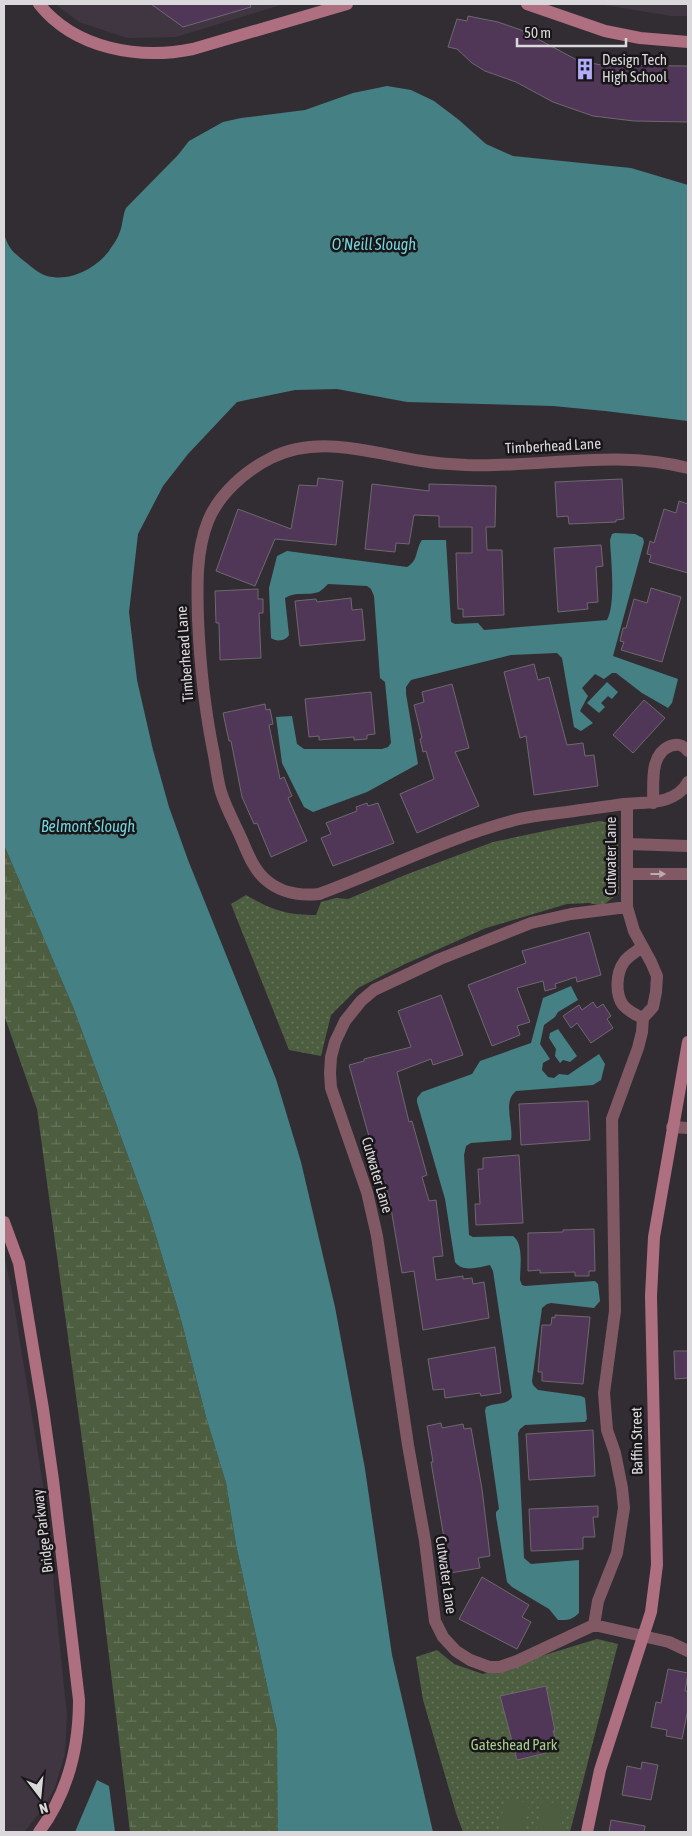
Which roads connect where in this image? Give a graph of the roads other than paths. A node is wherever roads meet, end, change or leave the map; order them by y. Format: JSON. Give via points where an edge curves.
{"nodes":[{"id":1,"x":39,"y":4,"type":"edge"},
{"id":2,"x":347,"y":4,"type":"edge"},
{"id":3,"x":527,"y":4,"type":"edge"},
{"id":4,"x":688,"y":42,"type":"edge"},
{"id":5,"x":688,"y":468,"type":"edge"},
{"id":6,"x":688,"y":750,"type":"edge"},
{"id":7,"x":688,"y":782,"type":"edge"},
{"id":8,"x":653,"y":803,"type":"junction"},
{"id":9,"x":627,"y":804,"type":"junction"},
{"id":10,"x":628,"y":844,"type":"junction"},
{"id":11,"x":688,"y":846,"type":"edge"},
{"id":12,"x":627,"y":874,"type":"junction"},
{"id":13,"x":688,"y":874,"type":"edge"},
{"id":14,"x":627,"y":907,"type":"junction"},
{"id":15,"x":642,"y":947,"type":"junction"},
{"id":16,"x":643,"y":1018,"type":"junction"},
{"id":17,"x":688,"y":1042,"type":"edge"},
{"id":18,"x":672,"y":1127,"type":"junction"},
{"id":19,"x":688,"y":1128,"type":"edge"},
{"id":20,"x":4,"y":1222,"type":"edge"},
{"id":21,"x":594,"y":1625,"type":"junction"},
{"id":22,"x":642,"y":1635,"type":"junction"},
{"id":23,"x":688,"y":1651,"type":"edge"},
{"id":24,"x":39,"y":1832,"type":"edge"},
{"id":25,"x":587,"y":1832,"type":"edge"}],
"edges":[{"from":1,"to":2,"type":"street","via":[[49,16],[96,44],[152,54],[193,49]]},
{"from":3,"to":4,"type":"street","via":[[606,31]]},
{"from":5,"to":9,"type":"street","name":"Timberhead Lane","via":[[623,459],[468,465],[430,462],[355,448],[300,449],[272,458],[236,482],[216,506],[200,547],[197,595],[200,670],[221,792],[256,869],[276,887],[290,893],[319,894],[452,840],[514,820]]},
{"from":6,"to":8,"type":"street","via":[[674,745],[662,749],[655,760]]},
{"from":7,"to":8,"type":"street","name":"Timberhead Lane","via":[[684,790],[674,797]]},
{"from":8,"to":9,"type":"street","name":"Timberhead Lane"},
{"from":9,"to":10,"type":"street","name":"Cutwater Lane"},
{"from":10,"to":11,"type":"street"},
{"from":10,"to":12,"type":"street","name":"Cutwater Lane"},
{"from":12,"to":13,"type":"street","one_way":true},
{"from":12,"to":14,"type":"street","name":"Cutwater Lane"},
{"from":14,"to":15,"type":"street","name":"Cutwater Lane"},
{"from":14,"to":21,"type":"street","name":"Cutwater Lane","via":[[530,923],[374,990],[345,1021],[331,1057],[331,1088],[367,1192],[377,1236],[436,1621],[443,1637],[456,1651],[489,1667],[517,1661]]},
{"from":15,"to":16,"type":"street","name":"Cutwater Lane","via":[[657,976],[653,1008]]},
{"from":15,"to":16,"type":"street","via":[[623,963],[618,983],[623,1004]]},
{"from":16,"to":21,"type":"street","name":"Cutwater Lane","via":[[638,1048],[612,1119],[615,1311],[604,1393],[607,1430],[624,1508],[617,1553],[598,1601]]},
{"from":17,"to":18,"type":"street","name":"Baffin Street"},
{"from":18,"to":19,"type":"street"},
{"from":18,"to":22,"type":"street","name":"Baffin Street","via":[[654,1237],[651,1296],[657,1565],[651,1612]]},
{"from":20,"to":24,"type":"street","name":"Bridge Parkway","via":[[19,1263],[46,1425],[78,1700],[78,1734],[69,1777],[56,1807]]},
{"from":21,"to":22,"type":"street"},
{"from":22,"to":23,"type":"street"},
{"from":22,"to":25,"type":"street","name":"Baffin Street","via":[[600,1770]]}]}
